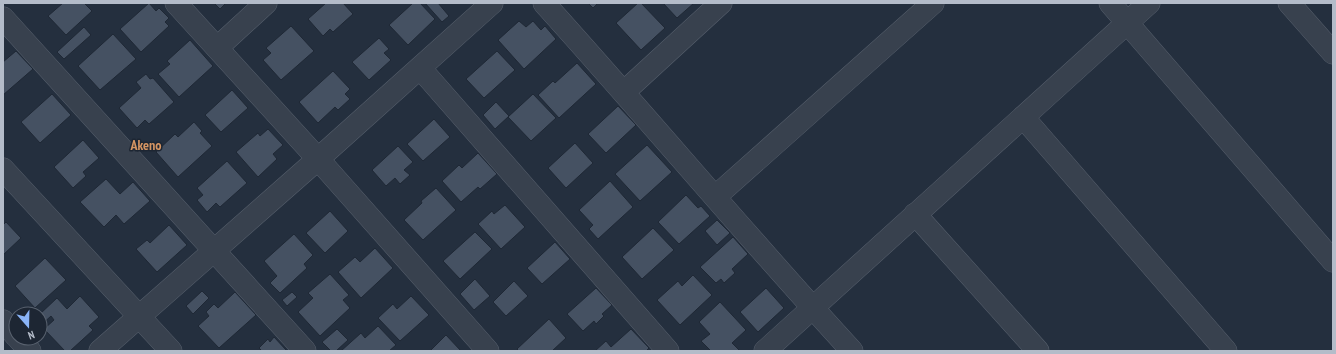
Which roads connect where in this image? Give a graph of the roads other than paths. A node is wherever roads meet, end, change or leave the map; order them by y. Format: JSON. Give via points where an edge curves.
{"nodes":[{"id":1,"x":176,"y":3,"type":"edge"},
{"id":2,"x":266,"y":3,"type":"edge"},
{"id":3,"x":492,"y":3,"type":"edge"},
{"id":4,"x":544,"y":3,"type":"edge"},
{"id":5,"x":721,"y":3,"type":"edge"},
{"id":6,"x":933,"y":3,"type":"edge"},
{"id":7,"x":1110,"y":3,"type":"edge"},
{"id":8,"x":1148,"y":3,"type":"edge"},
{"id":9,"x":1289,"y":3,"type":"edge"},
{"id":10,"x":3,"y":18,"type":"edge"},
{"id":11,"x":1127,"y":22,"type":"junction"},
{"id":12,"x":217,"y":48,"type":"junction"},
{"id":13,"x":1333,"y":53,"type":"edge"},
{"id":14,"x":420,"y":68,"type":"junction"},
{"id":15,"x":624,"y":92,"type":"junction"},
{"id":16,"x":1023,"y":117,"type":"junction"},
{"id":17,"x":318,"y":159,"type":"junction"},
{"id":18,"x":3,"y":169,"type":"edge"},
{"id":19,"x":715,"y":197,"type":"junction"},
{"id":20,"x":916,"y":214,"type":"junction"},
{"id":21,"x":214,"y":250,"type":"junction"},
{"id":22,"x":1333,"y":261,"type":"edge"},
{"id":23,"x":812,"y":308,"type":"junction"},
{"id":24,"x":140,"y":316,"type":"junction"},
{"id":25,"x":100,"y":351,"type":"edge"},
{"id":26,"x":171,"y":351,"type":"edge"},
{"id":27,"x":305,"y":351,"type":"edge"},
{"id":28,"x":488,"y":351,"type":"edge"},
{"id":29,"x":668,"y":351,"type":"edge"},
{"id":30,"x":765,"y":351,"type":"edge"},
{"id":31,"x":852,"y":351,"type":"edge"},
{"id":32,"x":1038,"y":351,"type":"edge"},
{"id":33,"x":1226,"y":351,"type":"edge"}],
"edges":[{"from":1,"to":12,"type":"street"},
{"from":2,"to":12,"type":"street"},
{"from":3,"to":14,"type":"street"},
{"from":4,"to":15,"type":"street"},
{"from":5,"to":15,"type":"street"},
{"from":6,"to":19,"type":"street"},
{"from":7,"to":11,"type":"street"},
{"from":8,"to":11,"type":"street"},
{"from":9,"to":13,"type":"street"},
{"from":10,"to":21,"type":"street"},
{"from":11,"to":16,"type":"street"},
{"from":11,"to":22,"type":"street"},
{"from":12,"to":17,"type":"street"},
{"from":14,"to":17,"type":"street"},
{"from":14,"to":29,"type":"street"},
{"from":15,"to":19,"type":"street"},
{"from":16,"to":20,"type":"street"},
{"from":16,"to":33,"type":"street"},
{"from":17,"to":21,"type":"street"},
{"from":17,"to":28,"type":"street"},
{"from":18,"to":24,"type":"street"},
{"from":19,"to":23,"type":"street"},
{"from":20,"to":23,"type":"street"},
{"from":20,"to":32,"type":"street"},
{"from":21,"to":24,"type":"street"},
{"from":21,"to":27,"type":"street"},
{"from":23,"to":30,"type":"street"},
{"from":23,"to":31,"type":"street"},
{"from":24,"to":25,"type":"street"},
{"from":24,"to":26,"type":"street"}]}
